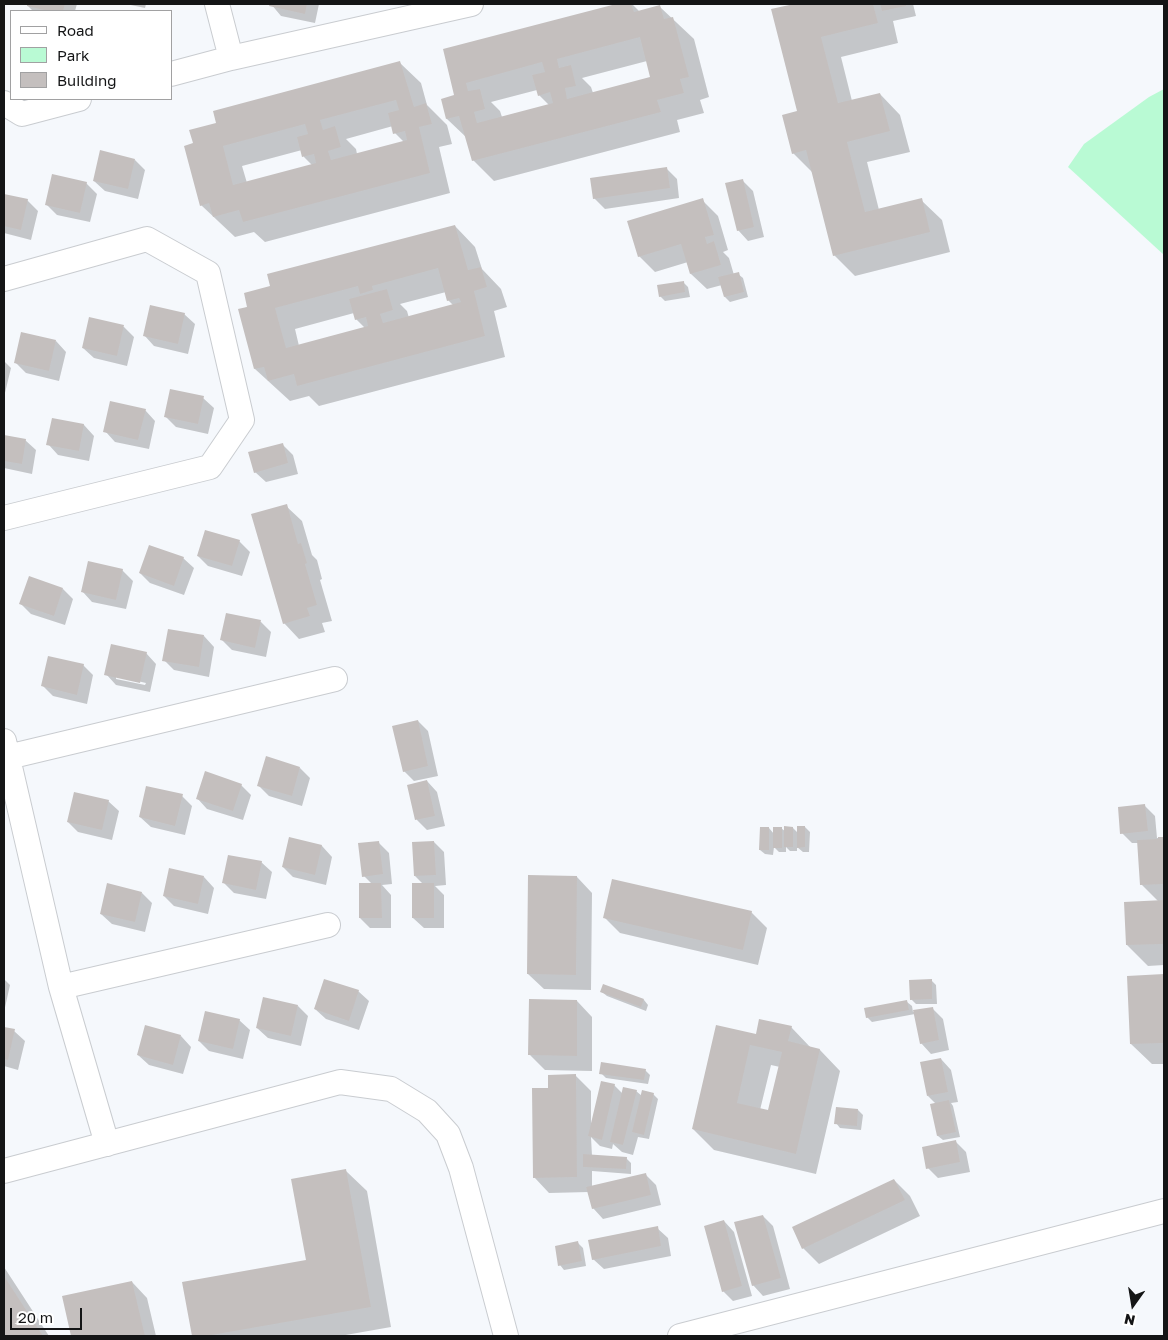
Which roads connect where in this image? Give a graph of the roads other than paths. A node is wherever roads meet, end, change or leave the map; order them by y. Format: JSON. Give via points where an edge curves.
{"nodes":[{"id":1,"x":217,"y":4,"type":"edge"},
{"id":2,"x":467,"y":4,"type":"edge"},
{"id":3,"x":231,"y":58,"type":"junction"},
{"id":4,"x":172,"y":74,"type":"edge"},
{"id":5,"x":75,"y":100,"type":"edge"},
{"id":6,"x":4,"y":103,"type":"edge"},
{"id":7,"x":4,"y":279,"type":"edge"},
{"id":8,"x":4,"y":518,"type":"edge"},
{"id":9,"x":335,"y":679,"type":"dead end"},
{"id":10,"x":6,"y":749,"type":"edge"},
{"id":11,"x":328,"y":924,"type":"dead end"},
{"id":12,"x":61,"y":987,"type":"junction"},
{"id":13,"x":106,"y":1144,"type":"junction"},
{"id":14,"x":4,"y":1171,"type":"edge"},
{"id":15,"x":1164,"y":1211,"type":"edge"},
{"id":16,"x":506,"y":1336,"type":"edge"},
{"id":17,"x":680,"y":1336,"type":"edge"}],
"edges":[{"from":1,"to":3,"type":"street"},
{"from":2,"to":3,"type":"street"},
{"from":3,"to":4,"type":"street"},
{"from":5,"to":6,"type":"street","via":[[22,114]]},
{"from":7,"to":8,"type":"street","via":[[147,239],[208,274],[242,420],[210,467]]},
{"from":9,"to":10,"type":"street"},
{"from":10,"to":12,"type":"street"},
{"from":11,"to":12,"type":"street"},
{"from":12,"to":13,"type":"street"},
{"from":13,"to":14,"type":"street"},
{"from":13,"to":16,"type":"street","via":[[340,1082],[391,1089],[427,1111],[448,1134],[461,1168]]},
{"from":15,"to":17,"type":"street"}]}
